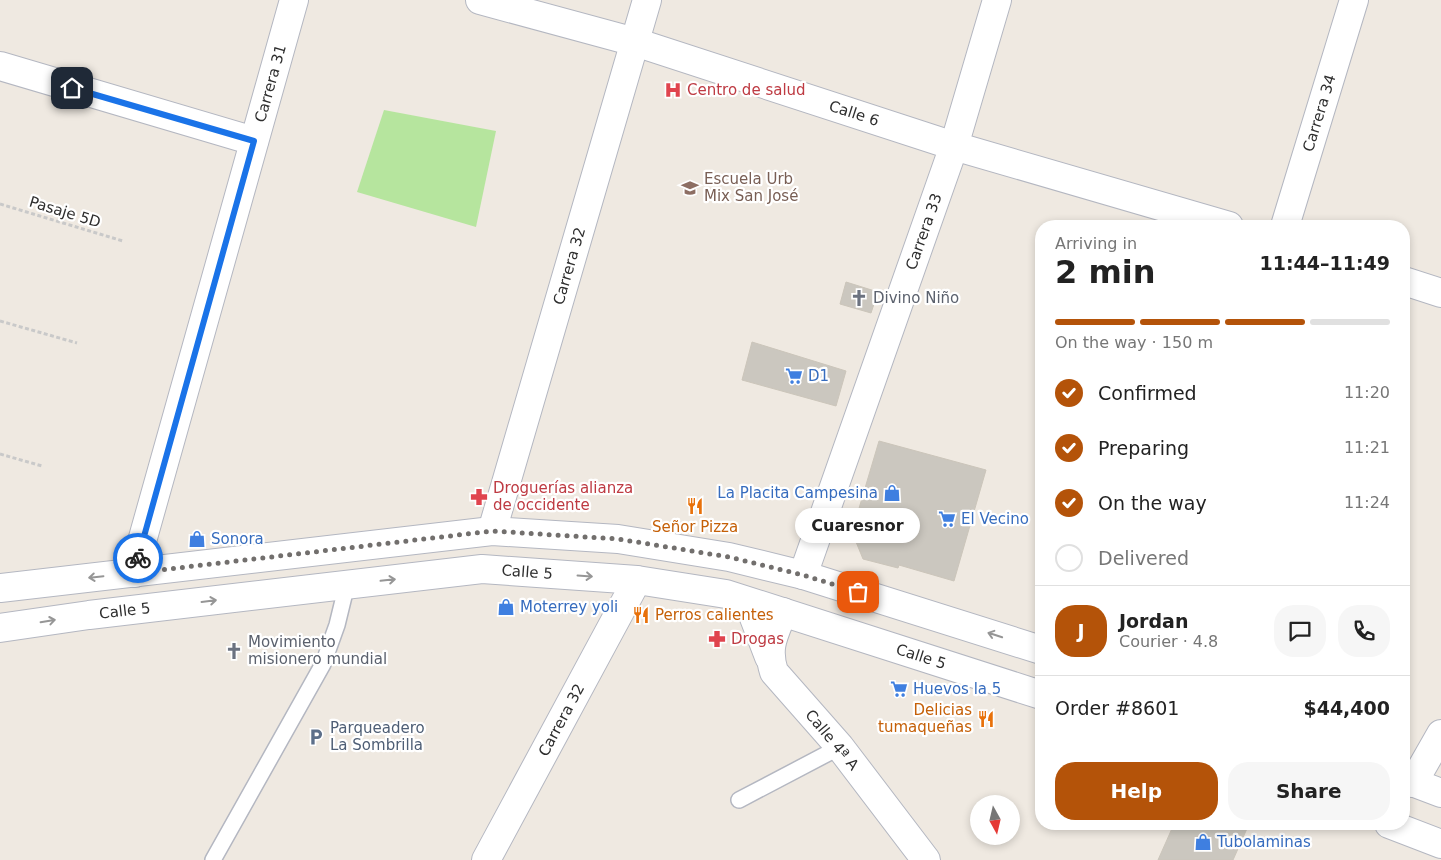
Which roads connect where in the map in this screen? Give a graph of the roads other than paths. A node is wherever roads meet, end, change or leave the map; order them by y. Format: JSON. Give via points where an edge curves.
{"nodes":[{"id":1,"x":294,"y":0,"type":"edge"},
{"id":2,"x":480,"y":0,"type":"edge"},
{"id":3,"x":647,"y":0,"type":"edge"},
{"id":4,"x":997,"y":0,"type":"edge"},
{"id":5,"x":1354,"y":0,"type":"edge"},
{"id":6,"x":635,"y":42,"type":"junction"},
{"id":7,"x":0,"y":66,"type":"edge"},
{"id":8,"x":254,"y":141,"type":"junction"},
{"id":9,"x":954,"y":146,"type":"junction"},
{"id":10,"x":1208,"y":220,"type":"edge"},
{"id":11,"x":1287,"y":220,"type":"edge"},
{"id":12,"x":1410,"y":283,"type":"edge"},
{"id":13,"x":1441,"y":294,"type":"edge"},
{"id":14,"x":492,"y":531,"type":"junction"},
{"id":15,"x":135,"y":573,"type":"junction"},
{"id":16,"x":803,"y":575,"type":"junction"},
{"id":17,"x":637,"y":580,"type":"junction"},
{"id":18,"x":347,"y":584,"type":"junction"},
{"id":19,"x":0,"y":588,"type":"edge"},
{"id":20,"x":748,"y":602,"type":"junction"},
{"id":21,"x":783,"y":612,"type":"junction"},
{"id":22,"x":0,"y":628,"type":"edge"},
{"id":23,"x":1035,"y":648,"type":"edge"},
{"id":24,"x":769,"y":657,"type":"junction"},
{"id":25,"x":1035,"y":693,"type":"edge"},
{"id":26,"x":1441,"y":734,"type":"edge"},
{"id":27,"x":840,"y":747,"type":"junction"},
{"id":28,"x":1410,"y":780,"type":"edge"},
{"id":29,"x":1410,"y":781,"type":"edge"},
{"id":30,"x":1441,"y":793,"type":"edge"},
{"id":31,"x":739,"y":800,"type":"dead end"},
{"id":32,"x":1405,"y":830,"type":"edge"},
{"id":33,"x":1441,"y":844,"type":"edge"},
{"id":34,"x":213,"y":860,"type":"edge"},
{"id":35,"x":486,"y":860,"type":"edge"},
{"id":36,"x":926,"y":860,"type":"edge"}],
"edges":[{"from":1,"to":8,"type":"street","name":"Carrera 31"},
{"from":2,"to":6,"type":"street","name":"Calle 6"},
{"from":3,"to":6,"type":"street","name":"Carrera 32"},
{"from":4,"to":9,"type":"street","name":"Carrera 33"},
{"from":5,"to":11,"type":"street","name":"Carrera 34"},
{"from":6,"to":9,"type":"street","name":"Calle 6"},
{"from":6,"to":14,"type":"street","name":"Carrera 32"},
{"from":7,"to":8,"type":"street"},
{"from":8,"to":15,"type":"street","name":"Carrera 31"},
{"from":9,"to":10,"type":"street","name":"Calle 6"},
{"from":9,"to":16,"type":"street","name":"Carrera 33"},
{"from":12,"to":13,"type":"street"},
{"from":14,"to":15,"type":"street"},
{"from":14,"to":16,"type":"street","via":[[618,539],[729,557]]},
{"from":15,"to":19,"type":"street","one_way":true},
{"from":23,"to":16,"type":"street","one_way":true},
{"from":18,"to":17,"type":"street","name":"Calle 5","one_way":true,"via":[[482,569]]},
{"from":17,"to":20,"type":"street","name":"Calle 5","via":[[726,594]]},
{"from":17,"to":35,"type":"street","name":"Carrera 32"},
{"from":22,"to":18,"type":"street","name":"Calle 5","one_way":true},
{"from":18,"to":34,"type":"lane","via":[[323,664]]},
{"from":20,"to":21,"type":"street","name":"Calle 5"},
{"from":20,"to":24,"type":"street","name":"Calle 4ª A"},
{"from":21,"to":24,"type":"street"},
{"from":21,"to":25,"type":"street","name":"Calle 5"},
{"from":24,"to":27,"type":"street","name":"Calle 4ª A","via":[[774,672]]},
{"from":26,"to":28,"type":"street"},
{"from":27,"to":31,"type":"lane"},
{"from":27,"to":36,"type":"street","name":"Calle 4ª A"},
{"from":29,"to":30,"type":"street"},
{"from":32,"to":33,"type":"street"}]}
